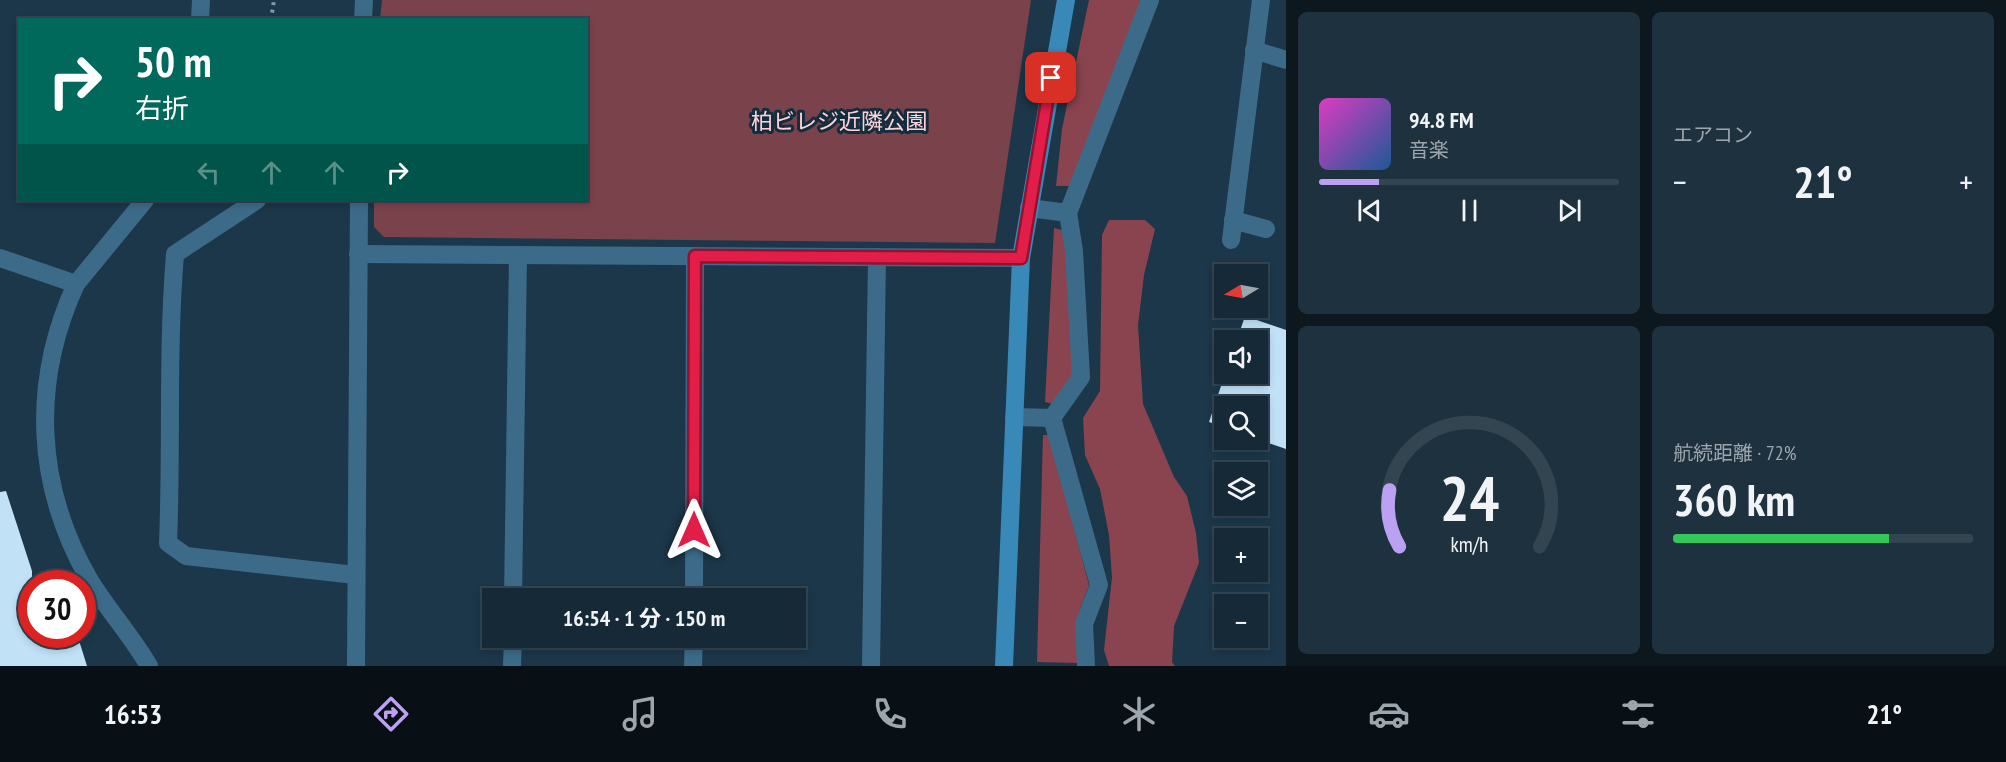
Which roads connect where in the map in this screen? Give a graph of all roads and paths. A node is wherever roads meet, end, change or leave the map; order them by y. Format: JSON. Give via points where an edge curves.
{"nodes":[{"id":1,"x":201,"y":0,"type":"edge"},
{"id":2,"x":274,"y":0,"type":"edge"},
{"id":3,"x":364,"y":0,"type":"edge"},
{"id":4,"x":1066,"y":0,"type":"edge"},
{"id":5,"x":1150,"y":0,"type":"edge"},
{"id":6,"x":1261,"y":0,"type":"edge"},
{"id":7,"x":200,"y":18,"type":"edge"},
{"id":8,"x":270,"y":18,"type":"edge"},
{"id":9,"x":363,"y":18,"type":"edge"},
{"id":10,"x":1254,"y":50,"type":"junction"},
{"id":11,"x":1286,"y":60,"type":"edge"},
{"id":12,"x":144,"y":201,"type":"edge"},
{"id":13,"x":255,"y":201,"type":"edge"},
{"id":14,"x":359,"y":201,"type":"edge"},
{"id":15,"x":1029,"y":208,"type":"junction"},
{"id":16,"x":1068,"y":213,"type":"junction"},
{"id":17,"x":1233,"y":220,"type":"junction"},
{"id":18,"x":1266,"y":229,"type":"dead end"},
{"id":19,"x":1231,"y":240,"type":"dead end"},
{"id":20,"x":358,"y":254,"type":"junction"},
{"id":21,"x":518,"y":255,"type":"junction"},
{"id":22,"x":695,"y":256,"type":"junction"},
{"id":23,"x":877,"y":257,"type":"junction"},
{"id":24,"x":0,"y":258,"type":"edge"},
{"id":25,"x":1021,"y":258,"type":"junction"},
{"id":26,"x":76,"y":284,"type":"junction"},
{"id":27,"x":1014,"y":417,"type":"junction"},
{"id":28,"x":1052,"y":418,"type":"junction"},
{"id":29,"x":355,"y":575,"type":"junction"},
{"id":30,"x":513,"y":588,"type":"edge"},
{"id":31,"x":694,"y":588,"type":"edge"},
{"id":32,"x":513,"y":648,"type":"edge"},
{"id":33,"x":694,"y":648,"type":"edge"},
{"id":34,"x":149,"y":666,"type":"edge"},
{"id":35,"x":356,"y":666,"type":"edge"},
{"id":36,"x":512,"y":666,"type":"edge"},
{"id":37,"x":693,"y":666,"type":"edge"},
{"id":38,"x":871,"y":666,"type":"edge"},
{"id":39,"x":1004,"y":666,"type":"edge"},
{"id":40,"x":1086,"y":666,"type":"edge"}],
"edges":[{"from":1,"to":7,"type":"street"},
{"from":2,"to":8,"type":"path"},
{"from":3,"to":9,"type":"street"},
{"from":4,"to":15,"type":"street"},
{"from":5,"to":16,"type":"street"},
{"from":6,"to":10,"type":"street"},
{"from":10,"to":11,"type":"street"},
{"from":10,"to":17,"type":"street"},
{"from":12,"to":26,"type":"street"},
{"from":13,"to":29,"type":"street","via":[[174,254],[169,319],[168,543],[186,556]]},
{"from":14,"to":20,"type":"street"},
{"from":15,"to":16,"type":"street"},
{"from":15,"to":25,"type":"street"},
{"from":16,"to":28,"type":"street","via":[[1081,377]]},
{"from":17,"to":18,"type":"street"},
{"from":17,"to":19,"type":"street"},
{"from":20,"to":21,"type":"street"},
{"from":20,"to":29,"type":"street"},
{"from":21,"to":22,"type":"street"},
{"from":21,"to":30,"type":"street"},
{"from":22,"to":23,"type":"street"},
{"from":22,"to":31,"type":"street"},
{"from":23,"to":25,"type":"street"},
{"from":23,"to":38,"type":"street"},
{"from":24,"to":26,"type":"street"},
{"from":25,"to":27,"type":"street"},
{"from":26,"to":34,"type":"street","via":[[46,375],[43,428],[50,474],[68,539],[90,580]]},
{"from":27,"to":28,"type":"street"},
{"from":27,"to":39,"type":"street"},
{"from":28,"to":40,"type":"street","via":[[1099,585],[1084,624]]},
{"from":29,"to":35,"type":"street"},
{"from":32,"to":36,"type":"street"},
{"from":33,"to":37,"type":"street"}]}
